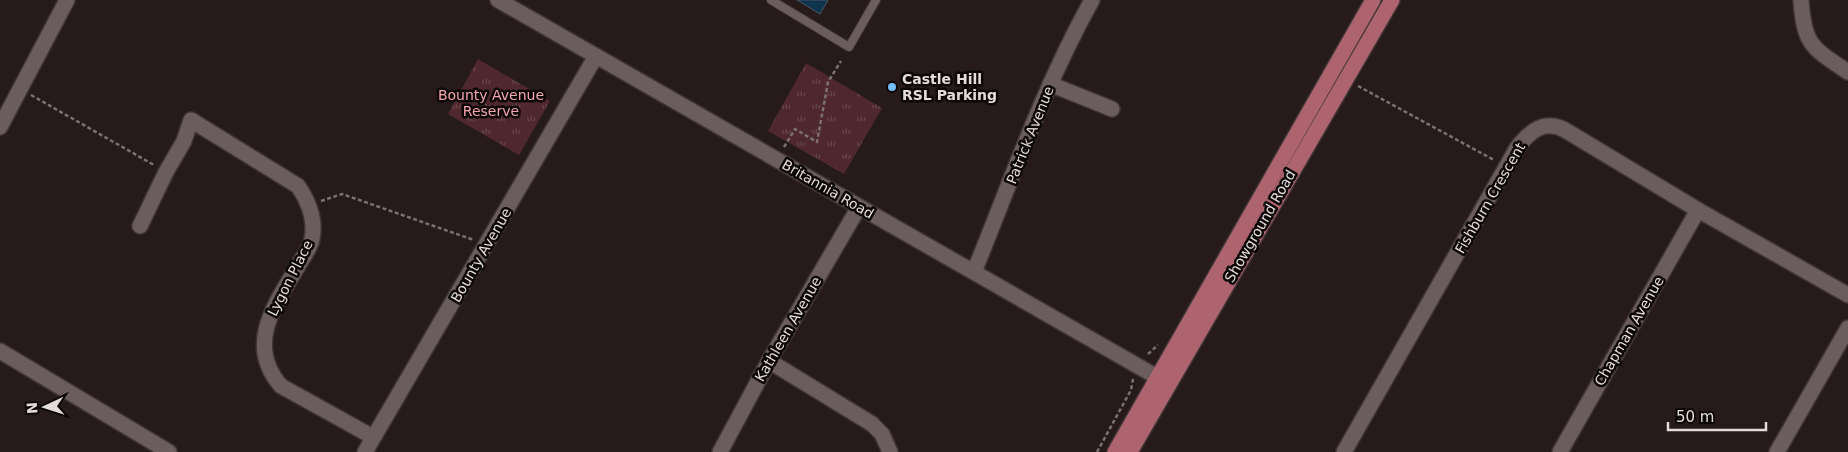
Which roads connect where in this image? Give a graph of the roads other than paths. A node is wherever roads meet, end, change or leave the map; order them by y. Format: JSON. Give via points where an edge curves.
{"nodes":[{"id":1,"x":67,"y":0,"type":"edge"},
{"id":2,"x":498,"y":0,"type":"edge"},
{"id":3,"x":771,"y":0,"type":"edge"},
{"id":4,"x":876,"y":0,"type":"edge"},
{"id":5,"x":1092,"y":0,"type":"edge"},
{"id":6,"x":1372,"y":0,"type":"edge"},
{"id":7,"x":1392,"y":0,"type":"edge"},
{"id":8,"x":1801,"y":0,"type":"edge"},
{"id":9,"x":596,"y":56,"type":"junction"},
{"id":10,"x":1848,"y":72,"type":"edge"},
{"id":11,"x":1050,"y":84,"type":"junction"},
{"id":12,"x":1112,"y":109,"type":"dead end"},
{"id":13,"x":0,"y":127,"type":"edge"},
{"id":14,"x":859,"y":207,"type":"junction"},
{"id":15,"x":1698,"y":210,"type":"junction"},
{"id":16,"x":140,"y":226,"type":"dead end"},
{"id":17,"x":974,"y":272,"type":"junction"},
{"id":18,"x":1848,"y":294,"type":"edge"},
{"id":19,"x":1848,"y":328,"type":"edge"},
{"id":20,"x":0,"y":351,"type":"edge"},
{"id":21,"x":769,"y":361,"type":"junction"},
{"id":22,"x":1157,"y":377,"type":"junction"},
{"id":23,"x":373,"y":437,"type":"junction"},
{"id":24,"x":170,"y":452,"type":"edge"},
{"id":25,"x":364,"y":452,"type":"edge"},
{"id":26,"x":720,"y":452,"type":"edge"},
{"id":27,"x":890,"y":452,"type":"edge"},
{"id":28,"x":1115,"y":452,"type":"edge"},
{"id":29,"x":1130,"y":452,"type":"edge"},
{"id":30,"x":1344,"y":452,"type":"edge"},
{"id":31,"x":1560,"y":452,"type":"edge"},
{"id":32,"x":1777,"y":452,"type":"edge"}],
"edges":[{"from":1,"to":13,"type":"street"},
{"from":2,"to":9,"type":"street","name":"Britannia Road"},
{"from":3,"to":4,"type":"lane","via":[[849,47]]},
{"from":5,"to":11,"type":"street","name":"Patrick Avenue"},
{"from":6,"to":22,"type":"main road","name":"Showground Road"},
{"from":7,"to":29,"type":"main road","name":"Showground Road"},
{"from":8,"to":10,"type":"street","via":[[1804,30],[1811,42],[1818,51]]},
{"from":9,"to":14,"type":"street","name":"Britannia Road"},
{"from":9,"to":23,"type":"street","name":"Bounty Avenue"},
{"from":11,"to":12,"type":"street"},
{"from":11,"to":17,"type":"street","name":"Patrick Avenue"},
{"from":14,"to":17,"type":"street","name":"Britannia Road"},
{"from":14,"to":21,"type":"street","name":"Kathleen Avenue"},
{"from":15,"to":18,"type":"street","name":"Fishburn Crescent"},
{"from":15,"to":30,"type":"street","name":"Fishburn Crescent","via":[[1557,125],[1542,127],[1528,134]]},
{"from":15,"to":31,"type":"street","name":"Chapman Avenue"},
{"from":16,"to":23,"type":"street","name":"Lygon Place","via":[[184,141],[191,120],[298,186],[307,199],[314,223],[312,242],[280,295],[265,328],[263,344],[267,363],[273,378],[281,386]]},
{"from":17,"to":22,"type":"street","name":"Britannia Road"},
{"from":19,"to":32,"type":"street"},
{"from":20,"to":24,"type":"street"},
{"from":21,"to":26,"type":"street","name":"Kathleen Avenue"},
{"from":21,"to":27,"type":"street","via":[[872,424],[882,434]]},
{"from":22,"to":28,"type":"main road","name":"Showground Road"},
{"from":23,"to":25,"type":"street","name":"Bounty Avenue"}]}
